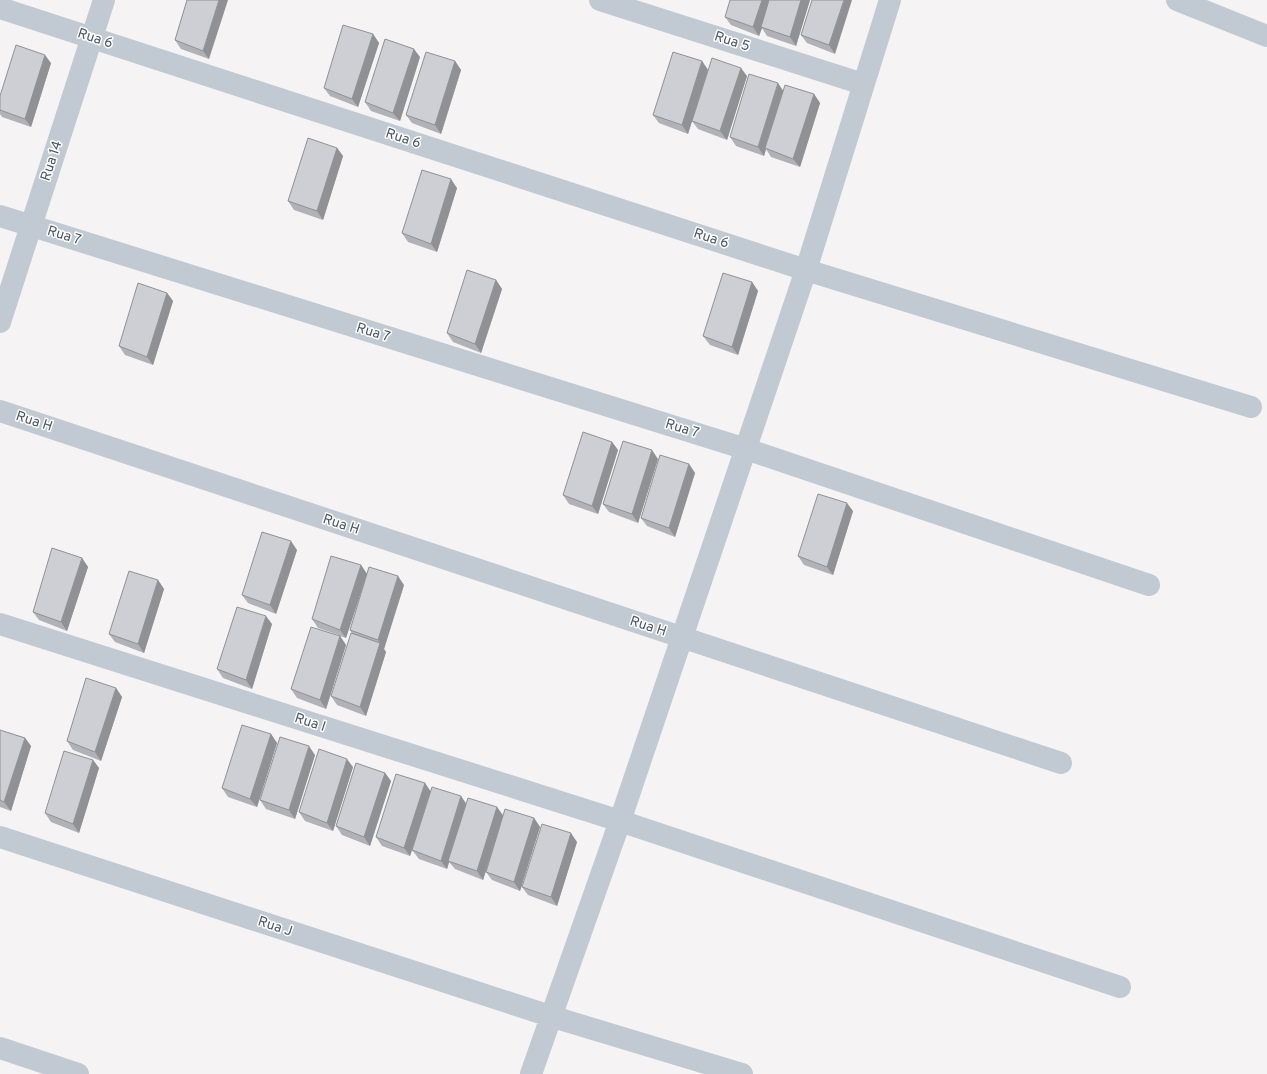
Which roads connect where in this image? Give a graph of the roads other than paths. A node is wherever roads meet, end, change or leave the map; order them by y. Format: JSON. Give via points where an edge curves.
{"nodes":[{"id":1,"x":104,"y":0,"type":"edge"},
{"id":2,"x":600,"y":0,"type":"edge"},
{"id":3,"x":890,"y":0,"type":"edge"},
{"id":4,"x":1177,"y":0,"type":"edge"},
{"id":5,"x":0,"y":8,"type":"edge"},
{"id":6,"x":1267,"y":36,"type":"edge"},
{"id":7,"x":92,"y":39,"type":"junction"},
{"id":8,"x":863,"y":84,"type":"junction"},
{"id":9,"x":0,"y":216,"type":"edge"},
{"id":10,"x":31,"y":226,"type":"junction"},
{"id":11,"x":806,"y":270,"type":"junction"},
{"id":12,"x":0,"y":322,"type":"edge"},
{"id":13,"x":1250,"y":407,"type":"dead end"},
{"id":14,"x":0,"y":411,"type":"edge"},
{"id":15,"x":746,"y":449,"type":"junction"},
{"id":16,"x":1149,"y":586,"type":"dead end"},
{"id":17,"x":0,"y":624,"type":"edge"},
{"id":18,"x":682,"y":638,"type":"junction"},
{"id":19,"x":1061,"y":763,"type":"dead end"},
{"id":20,"x":620,"y":821,"type":"junction"},
{"id":21,"x":0,"y":838,"type":"edge"},
{"id":22,"x":1120,"y":987,"type":"dead end"},
{"id":23,"x":550,"y":1016,"type":"junction"},
{"id":24,"x":0,"y":1048,"type":"edge"},
{"id":25,"x":78,"y":1074,"type":"edge"},
{"id":26,"x":531,"y":1074,"type":"edge"},
{"id":27,"x":742,"y":1074,"type":"edge"}],
"edges":[{"from":1,"to":7,"type":"street","name":"Rua 14"},
{"from":2,"to":8,"type":"street","name":"Rua 5"},
{"from":3,"to":8,"type":"street"},
{"from":4,"to":6,"type":"street"},
{"from":5,"to":7,"type":"street","name":"Rua 6"},
{"from":7,"to":10,"type":"street","name":"Rua 14"},
{"from":7,"to":11,"type":"street","name":"Rua 6"},
{"from":8,"to":11,"type":"street"},
{"from":9,"to":10,"type":"street","name":"Rua 7"},
{"from":10,"to":12,"type":"street","name":"Rua 14"},
{"from":10,"to":15,"type":"street","name":"Rua 7"},
{"from":11,"to":13,"type":"street","name":"Rua 6"},
{"from":11,"to":15,"type":"street"},
{"from":14,"to":18,"type":"street","name":"Rua H"},
{"from":15,"to":16,"type":"street","name":"Rua 7"},
{"from":15,"to":18,"type":"street"},
{"from":17,"to":20,"type":"street","name":"Rua I"},
{"from":18,"to":19,"type":"street","name":"Rua H"},
{"from":18,"to":20,"type":"street"},
{"from":20,"to":22,"type":"street","name":"Rua I"},
{"from":20,"to":23,"type":"street"},
{"from":21,"to":23,"type":"street","name":"Rua J"},
{"from":23,"to":26,"type":"street"},
{"from":23,"to":27,"type":"street","name":"Rua J"},
{"from":24,"to":25,"type":"street"}]}
